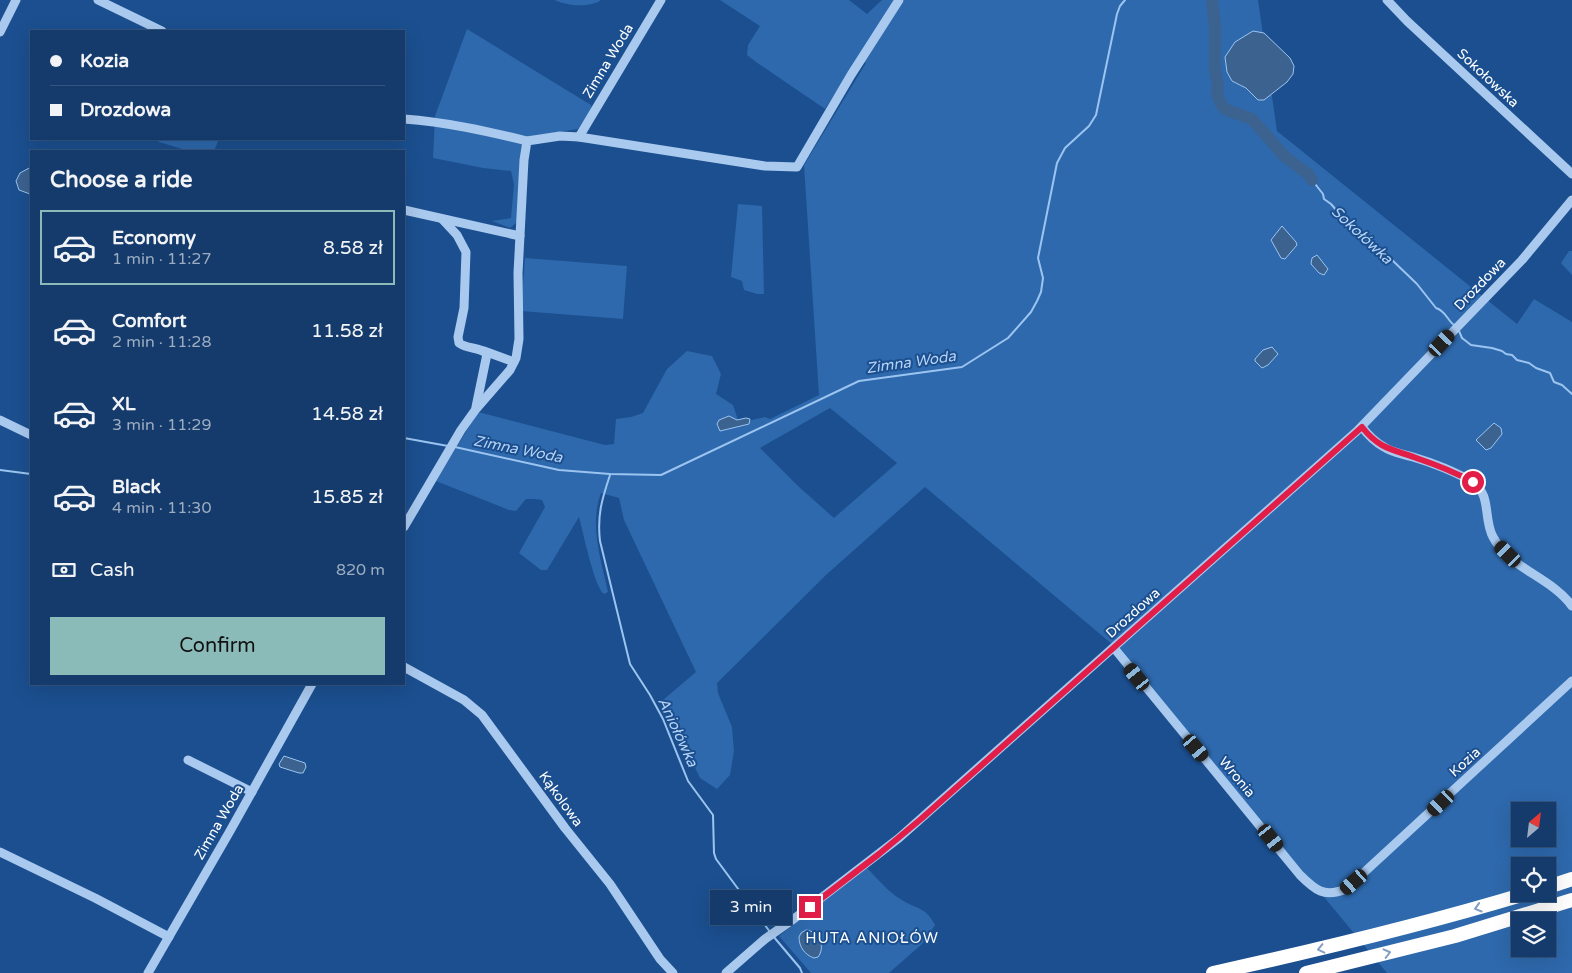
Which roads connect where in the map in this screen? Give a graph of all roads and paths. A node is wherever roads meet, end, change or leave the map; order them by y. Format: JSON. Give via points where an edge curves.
{"nodes":[{"id":1,"x":16,"y":0,"type":"edge"},
{"id":2,"x":98,"y":0,"type":"edge"},
{"id":3,"x":661,"y":0,"type":"edge"},
{"id":4,"x":899,"y":0,"type":"edge"},
{"id":5,"x":1387,"y":0,"type":"edge"},
{"id":6,"x":160,"y":30,"type":"edge"},
{"id":7,"x":0,"y":32,"type":"edge"},
{"id":8,"x":405,"y":119,"type":"edge"},
{"id":9,"x":579,"y":137,"type":"junction"},
{"id":10,"x":528,"y":141,"type":"junction"},
{"id":11,"x":1572,"y":174,"type":"edge"},
{"id":12,"x":1572,"y":200,"type":"edge"},
{"id":13,"x":405,"y":210,"type":"edge"},
{"id":14,"x":443,"y":220,"type":"junction"},
{"id":15,"x":520,"y":236,"type":"junction"},
{"id":16,"x":484,"y":351,"type":"junction"},
{"id":17,"x":514,"y":362,"type":"junction"},
{"id":18,"x":474,"y":411,"type":"junction"},
{"id":19,"x":0,"y":420,"type":"edge"},
{"id":20,"x":1362,"y":427,"type":"junction"},
{"id":21,"x":30,"y":435,"type":"edge"},
{"id":22,"x":405,"y":525,"type":"edge"},
{"id":23,"x":1572,"y":606,"type":"edge"},
{"id":24,"x":1114,"y":648,"type":"junction"},
{"id":25,"x":405,"y":668,"type":"edge"},
{"id":26,"x":1572,"y":681,"type":"edge"},
{"id":27,"x":311,"y":685,"type":"edge"},
{"id":28,"x":188,"y":760,"type":"dead end"},
{"id":29,"x":252,"y":792,"type":"junction"},
{"id":30,"x":0,"y":852,"type":"edge"},
{"id":31,"x":1572,"y":879,"type":"edge"},
{"id":32,"x":1556,"y":884,"type":"edge"},
{"id":33,"x":1326,"y":893,"type":"joint"},
{"id":34,"x":1511,"y":898,"type":"edge"},
{"id":35,"x":1572,"y":900,"type":"edge"},
{"id":36,"x":169,"y":938,"type":"junction"},
{"id":37,"x":148,"y":973,"type":"edge"},
{"id":38,"x":673,"y":973,"type":"edge"},
{"id":39,"x":726,"y":973,"type":"edge"},
{"id":40,"x":1213,"y":973,"type":"edge"},
{"id":41,"x":1306,"y":973,"type":"edge"}],
"edges":[{"from":1,"to":7,"type":"street"},
{"from":2,"to":6,"type":"street"},
{"from":3,"to":9,"type":"street","name":"Zimna Woda"},
{"from":4,"to":9,"type":"street","via":[[797,167],[765,166]]},
{"from":5,"to":11,"type":"street","name":"Sokołowska"},
{"from":8,"to":10,"type":"street","via":[[479,128]]},
{"from":9,"to":10,"type":"street"},
{"from":10,"to":15,"type":"street"},
{"from":12,"to":20,"type":"street","name":"Drozdowa","via":[[1522,260]]},
{"from":13,"to":14,"type":"street"},
{"from":14,"to":15,"type":"street"},
{"from":14,"to":16,"type":"street","via":[[457,235],[466,252],[464,308],[458,337],[460,343],[469,348]]},
{"from":15,"to":17,"type":"street","via":[[519,339]]},
{"from":16,"to":17,"type":"street"},
{"from":16,"to":18,"type":"street","via":[[487,358]]},
{"from":17,"to":18,"type":"street"},
{"from":18,"to":22,"type":"street"},
{"from":19,"to":21,"type":"street"},
{"from":20,"to":23,"type":"street","via":[[1375,441],[1390,450],[1428,462],[1481,489],[1492,536],[1499,546],[1558,590]]},
{"from":20,"to":24,"type":"street","name":"Drozdowa"},
{"from":24,"to":33,"type":"street","name":"Wronia","via":[[1300,875],[1310,885]]},
{"from":24,"to":39,"type":"street","name":"Drozdowa","via":[[899,838]]},
{"from":25,"to":38,"type":"street","name":"Kąkolowa","via":[[464,700],[482,715]]},
{"from":26,"to":33,"type":"street","name":"Kozia","via":[[1346,889]]},
{"from":27,"to":29,"type":"street","name":"Zimna Woda"},
{"from":28,"to":29,"type":"street"},
{"from":29,"to":36,"type":"street","name":"Zimna Woda"},
{"from":30,"to":36,"type":"street"},
{"from":31,"to":32,"type":"highway"},
{"from":34,"to":40,"type":"highway","one_way":true,"via":[[1382,935]]},
{"from":41,"to":35,"type":"highway","one_way":true,"via":[[1455,936]]},
{"from":36,"to":37,"type":"street","name":"Zimna Woda"}]}
